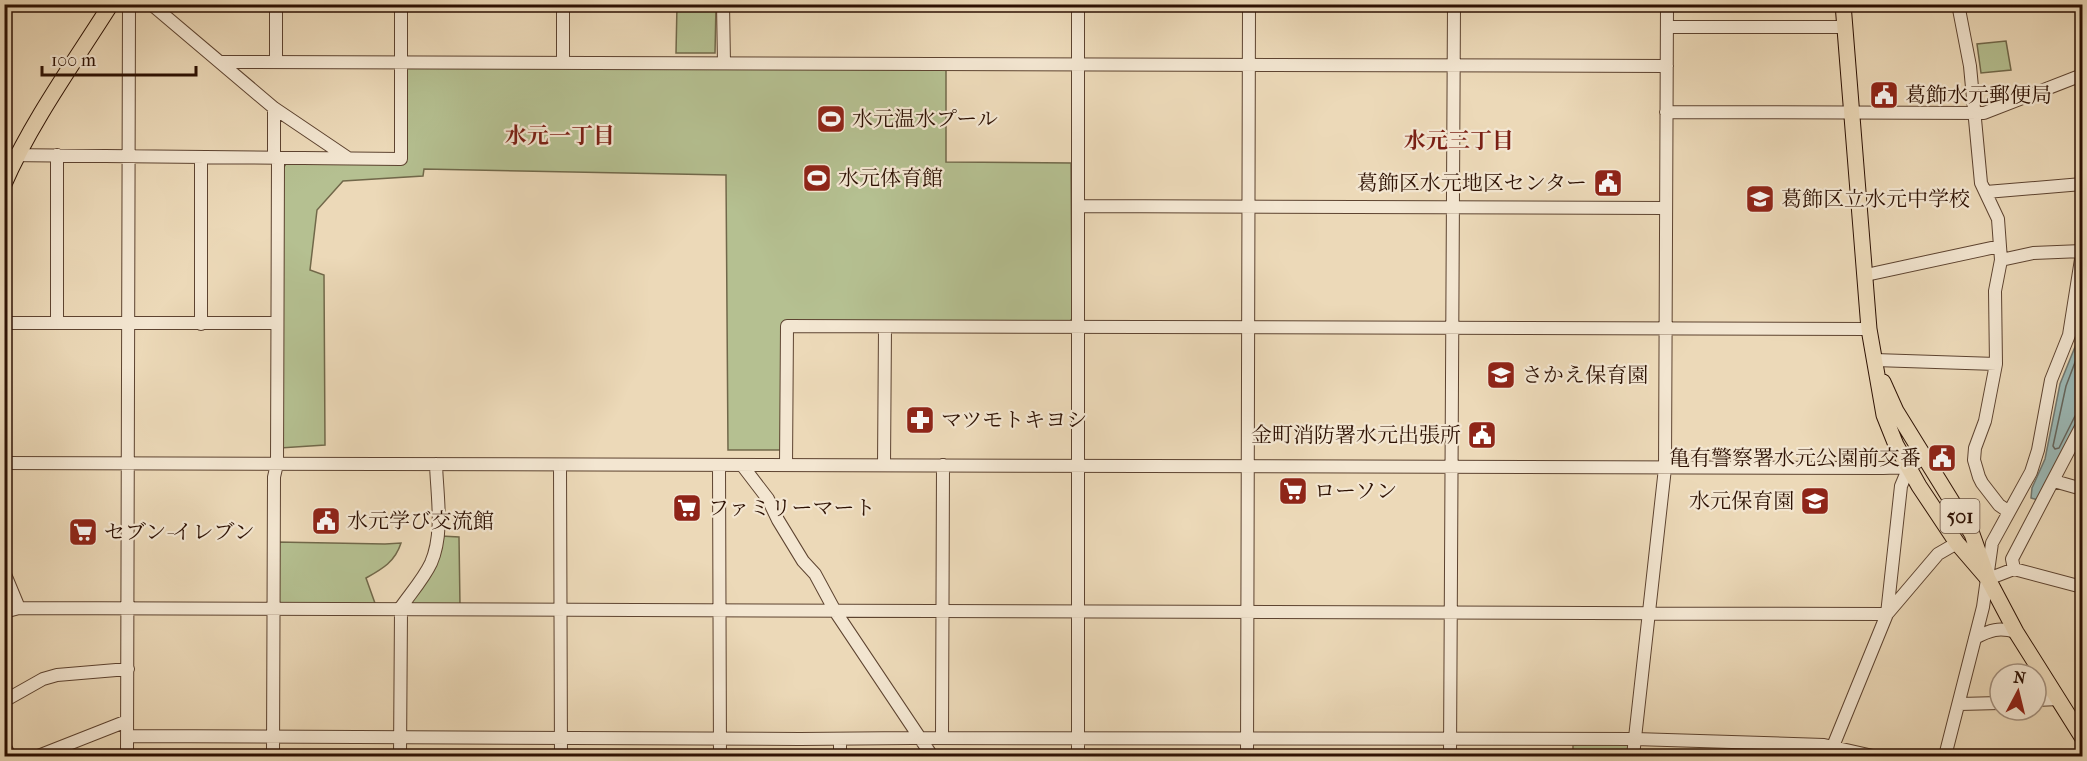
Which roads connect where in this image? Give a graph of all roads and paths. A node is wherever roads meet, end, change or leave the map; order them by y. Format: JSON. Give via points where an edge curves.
{"nodes":[{"id":1,"x":111,"y":4,"type":"edge"},
{"id":2,"x":129,"y":4,"type":"edge"},
{"id":3,"x":152,"y":4,"type":"edge"},
{"id":4,"x":276,"y":4,"type":"edge"},
{"id":5,"x":401,"y":4,"type":"edge"},
{"id":6,"x":563,"y":4,"type":"edge"},
{"id":7,"x":723,"y":4,"type":"edge"},
{"id":8,"x":1078,"y":4,"type":"edge"},
{"id":9,"x":1249,"y":4,"type":"edge"},
{"id":10,"x":1454,"y":4,"type":"edge"},
{"id":11,"x":1667,"y":4,"type":"edge"},
{"id":12,"x":1843,"y":4,"type":"edge"},
{"id":13,"x":1958,"y":4,"type":"edge"},
{"id":14,"x":1667,"y":27,"type":"junction"},
{"id":15,"x":1845,"y":27,"type":"junction"},
{"id":16,"x":220,"y":62,"type":"junction"},
{"id":17,"x":276,"y":62,"type":"junction"},
{"id":18,"x":402,"y":63,"type":"junction"},
{"id":19,"x":563,"y":63,"type":"junction"},
{"id":20,"x":724,"y":63,"type":"junction"},
{"id":21,"x":1078,"y":64,"type":"junction"},
{"id":22,"x":1249,"y":65,"type":"junction"},
{"id":23,"x":1454,"y":66,"type":"junction"},
{"id":24,"x":1667,"y":66,"type":"junction"},
{"id":25,"x":2082,"y":75,"type":"edge"},
{"id":26,"x":274,"y":108,"type":"junction"},
{"id":27,"x":1666,"y":112,"type":"junction"},
{"id":28,"x":1851,"y":112,"type":"junction"},
{"id":29,"x":1974,"y":112,"type":"junction"},
{"id":30,"x":11,"y":155,"type":"edge"},
{"id":31,"x":57,"y":155,"type":"junction"},
{"id":32,"x":129,"y":157,"type":"junction"},
{"id":33,"x":201,"y":158,"type":"junction"},
{"id":34,"x":276,"y":158,"type":"junction"},
{"id":35,"x":348,"y":158,"type":"junction"},
{"id":36,"x":4,"y":183,"type":"edge"},
{"id":37,"x":2082,"y":184,"type":"edge"},
{"id":38,"x":1986,"y":192,"type":"junction"},
{"id":39,"x":1078,"y":207,"type":"junction"},
{"id":40,"x":1248,"y":207,"type":"junction"},
{"id":41,"x":1453,"y":207,"type":"junction"},
{"id":42,"x":1666,"y":208,"type":"junction"},
{"id":43,"x":2082,"y":252,"type":"edge"},
{"id":44,"x":2000,"y":254,"type":"junction"},
{"id":45,"x":1866,"y":275,"type":"junction"},
{"id":46,"x":4,"y":323,"type":"edge"},
{"id":47,"x":57,"y":323,"type":"junction"},
{"id":48,"x":277,"y":323,"type":"junction"},
{"id":49,"x":128,"y":324,"type":"junction"},
{"id":50,"x":201,"y":324,"type":"junction"},
{"id":51,"x":885,"y":327,"type":"junction"},
{"id":52,"x":1077,"y":327,"type":"junction"},
{"id":53,"x":1248,"y":328,"type":"junction"},
{"id":54,"x":1453,"y":328,"type":"junction"},
{"id":55,"x":1666,"y":329,"type":"junction"},
{"id":56,"x":1869,"y":329,"type":"junction"},
{"id":57,"x":1875,"y":360,"type":"junction"},
{"id":58,"x":1996,"y":364,"type":"junction"},
{"id":59,"x":2082,"y":426,"type":"edge"},
{"id":60,"x":1924,"y":458,"type":"junction"},
{"id":61,"x":4,"y":463,"type":"edge"},
{"id":62,"x":128,"y":464,"type":"junction"},
{"id":63,"x":277,"y":464,"type":"junction"},
{"id":64,"x":436,"y":464,"type":"junction"},
{"id":65,"x":560,"y":465,"type":"junction"},
{"id":66,"x":719,"y":465,"type":"junction"},
{"id":67,"x":742,"y":465,"type":"junction"},
{"id":68,"x":786,"y":465,"type":"junction"},
{"id":69,"x":884,"y":465,"type":"junction"},
{"id":70,"x":943,"y":465,"type":"junction"},
{"id":71,"x":1077,"y":465,"type":"junction"},
{"id":72,"x":1248,"y":466,"type":"junction"},
{"id":73,"x":1451,"y":467,"type":"junction"},
{"id":74,"x":1909,"y":467,"type":"junction"},
{"id":75,"x":1665,"y":468,"type":"junction"},
{"id":76,"x":2054,"y":481,"type":"junction"},
{"id":77,"x":2082,"y":489,"type":"edge"},
{"id":78,"x":2009,"y":512,"type":"junction"},
{"id":79,"x":1957,"y":543,"type":"junction"},
{"id":80,"x":2014,"y":569,"type":"junction"},
{"id":81,"x":4,"y":572,"type":"edge"},
{"id":82,"x":1988,"y":579,"type":"junction"},
{"id":83,"x":2082,"y":587,"type":"edge"},
{"id":84,"x":19,"y":608,"type":"junction"},
{"id":85,"x":127,"y":608,"type":"junction"},
{"id":86,"x":274,"y":609,"type":"junction"},
{"id":87,"x":400,"y":610,"type":"junction"},
{"id":88,"x":560,"y":610,"type":"junction"},
{"id":89,"x":720,"y":611,"type":"junction"},
{"id":90,"x":835,"y":611,"type":"junction"},
{"id":91,"x":942,"y":611,"type":"junction"},
{"id":92,"x":4,"y":612,"type":"edge"},
{"id":93,"x":1078,"y":612,"type":"junction"},
{"id":94,"x":1248,"y":612,"type":"junction"},
{"id":95,"x":1450,"y":613,"type":"junction"},
{"id":96,"x":1648,"y":614,"type":"junction"},
{"id":97,"x":1887,"y":614,"type":"junction"},
{"id":98,"x":2016,"y":632,"type":"junction"},
{"id":99,"x":1976,"y":638,"type":"junction"},
{"id":100,"x":128,"y":669,"type":"junction"},
{"id":101,"x":2048,"y":699,"type":"edge"},
{"id":102,"x":2059,"y":699,"type":"junction"},
{"id":103,"x":4,"y":701,"type":"edge"},
{"id":104,"x":1988,"y":703,"type":"edge"},
{"id":105,"x":1959,"y":704,"type":"junction"},
{"id":106,"x":127,"y":721,"type":"junction"},
{"id":107,"x":127,"y":736,"type":"junction"},
{"id":108,"x":273,"y":736,"type":"junction"},
{"id":109,"x":400,"y":737,"type":"junction"},
{"id":110,"x":2082,"y":737,"type":"edge"},
{"id":111,"x":561,"y":738,"type":"junction"},
{"id":112,"x":720,"y":738,"type":"junction"},
{"id":113,"x":920,"y":738,"type":"junction"},
{"id":114,"x":942,"y":738,"type":"junction"},
{"id":115,"x":1247,"y":738,"type":"junction"},
{"id":116,"x":840,"y":739,"type":"junction"},
{"id":117,"x":1078,"y":739,"type":"junction"},
{"id":118,"x":1635,"y":739,"type":"junction"},
{"id":119,"x":1450,"y":740,"type":"junction"},
{"id":120,"x":4,"y":745,"type":"edge"},
{"id":121,"x":1831,"y":751,"type":"edge"},
{"id":122,"x":10,"y":756,"type":"edge"},
{"id":123,"x":38,"y":756,"type":"edge"},
{"id":124,"x":127,"y":756,"type":"edge"},
{"id":125,"x":273,"y":756,"type":"edge"},
{"id":126,"x":400,"y":756,"type":"edge"},
{"id":127,"x":561,"y":756,"type":"edge"},
{"id":128,"x":720,"y":756,"type":"edge"},
{"id":129,"x":840,"y":756,"type":"edge"},
{"id":130,"x":932,"y":756,"type":"edge"},
{"id":131,"x":1078,"y":756,"type":"edge"},
{"id":132,"x":1247,"y":756,"type":"edge"},
{"id":133,"x":1449,"y":756,"type":"edge"},
{"id":134,"x":1633,"y":756,"type":"edge"},
{"id":135,"x":1873,"y":756,"type":"edge"},
{"id":136,"x":1945,"y":756,"type":"edge"}],
"edges":[{"from":1,"to":30,"type":"main road"},
{"from":2,"to":32,"type":"street"},
{"from":3,"to":16,"type":"street"},
{"from":4,"to":17,"type":"street"},
{"from":5,"to":18,"type":"street"},
{"from":6,"to":19,"type":"street"},
{"from":7,"to":20,"type":"street"},
{"from":8,"to":21,"type":"street"},
{"from":9,"to":22,"type":"street"},
{"from":10,"to":23,"type":"street"},
{"from":11,"to":14,"type":"street"},
{"from":12,"to":15,"type":"main road","number":"501"},
{"from":13,"to":29,"type":"street","via":[[1971,66]]},
{"from":14,"to":15,"type":"street"},
{"from":14,"to":24,"type":"street"},
{"from":15,"to":28,"type":"main road","number":"501"},
{"from":16,"to":17,"type":"street"},
{"from":16,"to":26,"type":"street"},
{"from":17,"to":18,"type":"street"},
{"from":18,"to":19,"type":"street"},
{"from":18,"to":35,"type":"street","via":[[401,159]]},
{"from":19,"to":20,"type":"street"},
{"from":20,"to":21,"type":"street"},
{"from":21,"to":22,"type":"street"},
{"from":21,"to":39,"type":"street"},
{"from":22,"to":23,"type":"street"},
{"from":22,"to":40,"type":"street"},
{"from":23,"to":24,"type":"street"},
{"from":23,"to":41,"type":"street"},
{"from":24,"to":27,"type":"street"},
{"from":25,"to":29,"type":"street","via":[[1984,113]]},
{"from":26,"to":34,"type":"street"},
{"from":26,"to":35,"type":"street"},
{"from":27,"to":28,"type":"street"},
{"from":27,"to":42,"type":"street"},
{"from":28,"to":29,"type":"street"},
{"from":28,"to":45,"type":"main road","number":"501"},
{"from":29,"to":38,"type":"street","via":[[1981,183]]},
{"from":30,"to":31,"type":"street"},
{"from":30,"to":36,"type":"main road"},
{"from":31,"to":32,"type":"street"},
{"from":31,"to":47,"type":"street"},
{"from":32,"to":33,"type":"street"},
{"from":32,"to":49,"type":"street"},
{"from":33,"to":34,"type":"street"},
{"from":33,"to":50,"type":"street"},
{"from":34,"to":35,"type":"street"},
{"from":34,"to":48,"type":"street"},
{"from":37,"to":38,"type":"street"},
{"from":38,"to":44,"type":"street","via":[[1998,219]]},
{"from":39,"to":40,"type":"street"},
{"from":39,"to":52,"type":"street"},
{"from":40,"to":41,"type":"street"},
{"from":40,"to":53,"type":"street"},
{"from":41,"to":42,"type":"street"},
{"from":41,"to":54,"type":"street"},
{"from":42,"to":55,"type":"street"},
{"from":43,"to":44,"type":"street"},
{"from":43,"to":78,"type":"street","via":[[2069,335],[2051,380],[2038,450]]},
{"from":44,"to":45,"type":"street","via":[[1991,248]]},
{"from":44,"to":58,"type":"street","via":[[1995,291]]},
{"from":45,"to":56,"type":"main road","number":"501"},
{"from":46,"to":47,"type":"street"},
{"from":47,"to":49,"type":"street"},
{"from":48,"to":50,"type":"street"},
{"from":48,"to":63,"type":"street"},
{"from":49,"to":50,"type":"street"},
{"from":49,"to":62,"type":"street"},
{"from":51,"to":52,"type":"street"},
{"from":51,"to":68,"type":"street","via":[[787,326]]},
{"from":51,"to":69,"type":"street"},
{"from":52,"to":53,"type":"street"},
{"from":52,"to":71,"type":"street"},
{"from":53,"to":54,"type":"street"},
{"from":53,"to":72,"type":"street"},
{"from":54,"to":55,"type":"street"},
{"from":54,"to":73,"type":"street"},
{"from":55,"to":56,"type":"street"},
{"from":55,"to":75,"type":"street"},
{"from":56,"to":57,"type":"main road","number":"501"},
{"from":57,"to":58,"type":"street"},
{"from":57,"to":60,"type":"main road","number":"501","via":[[1890,398]]},
{"from":57,"to":74,"type":"main road","number":"501","via":[[1888,429]]},
{"from":58,"to":78,"type":"street","via":[[1974,460],[1982,483]]},
{"from":59,"to":76,"type":"street"},
{"from":60,"to":74,"type":"street"},
{"from":60,"to":82,"type":"main road","number":"501","via":[[1972,534]]},
{"from":61,"to":62,"type":"street"},
{"from":62,"to":63,"type":"street"},
{"from":62,"to":85,"type":"street"},
{"from":63,"to":64,"type":"street"},
{"from":63,"to":86,"type":"street"},
{"from":64,"to":65,"type":"street"},
{"from":64,"to":87,"type":"street","via":[[436,548],[431,564]]},
{"from":65,"to":66,"type":"street"},
{"from":65,"to":88,"type":"street"},
{"from":66,"to":67,"type":"street"},
{"from":66,"to":89,"type":"street"},
{"from":67,"to":68,"type":"street"},
{"from":67,"to":90,"type":"street","via":[[768,499]]},
{"from":68,"to":69,"type":"street"},
{"from":69,"to":70,"type":"street"},
{"from":70,"to":71,"type":"street"},
{"from":70,"to":91,"type":"street"},
{"from":71,"to":72,"type":"street"},
{"from":71,"to":93,"type":"street"},
{"from":72,"to":73,"type":"street"},
{"from":72,"to":94,"type":"street"},
{"from":73,"to":75,"type":"street"},
{"from":73,"to":95,"type":"street"},
{"from":74,"to":75,"type":"street"},
{"from":74,"to":79,"type":"main road","number":"501"},
{"from":74,"to":97,"type":"street","via":[[1901,486]]},
{"from":75,"to":96,"type":"street"},
{"from":76,"to":77,"type":"street"},
{"from":76,"to":80,"type":"street","via":[[2012,559]]},
{"from":78,"to":82,"type":"street","via":[[1992,543]]},
{"from":79,"to":82,"type":"main road","number":"501"},
{"from":79,"to":97,"type":"street","via":[[1938,554]]},
{"from":80,"to":82,"type":"street"},
{"from":80,"to":83,"type":"street"},
{"from":81,"to":84,"type":"street"},
{"from":82,"to":98,"type":"main road","number":"501"},
{"from":82,"to":99,"type":"street"},
{"from":84,"to":85,"type":"street"},
{"from":84,"to":92,"type":"street"},
{"from":85,"to":86,"type":"street"},
{"from":85,"to":100,"type":"street"},
{"from":86,"to":87,"type":"street"},
{"from":86,"to":108,"type":"street"},
{"from":87,"to":88,"type":"street"},
{"from":87,"to":109,"type":"street"},
{"from":88,"to":89,"type":"street"},
{"from":88,"to":111,"type":"street"},
{"from":89,"to":90,"type":"street"},
{"from":89,"to":112,"type":"street"},
{"from":90,"to":91,"type":"street"},
{"from":90,"to":113,"type":"street"},
{"from":91,"to":93,"type":"street"},
{"from":91,"to":114,"type":"street"},
{"from":93,"to":94,"type":"street"},
{"from":93,"to":117,"type":"street"},
{"from":94,"to":95,"type":"street"},
{"from":94,"to":115,"type":"street"},
{"from":95,"to":96,"type":"street"},
{"from":95,"to":119,"type":"street"},
{"from":96,"to":97,"type":"street"},
{"from":96,"to":118,"type":"street"},
{"from":97,"to":121,"type":"street"},
{"from":98,"to":99,"type":"street","via":[[1994,628]]},
{"from":98,"to":102,"type":"main road","number":"501"},
{"from":99,"to":105,"type":"street"},
{"from":100,"to":103,"type":"street","via":[[57,675],[42,679]]},
{"from":100,"to":106,"type":"street"},
{"from":101,"to":102,"type":"street"},
{"from":102,"to":110,"type":"main road","number":"501"},
{"from":104,"to":105,"type":"street"},
{"from":105,"to":136,"type":"street"},
{"from":106,"to":107,"type":"street"},
{"from":106,"to":123,"type":"street"},
{"from":107,"to":108,"type":"street"},
{"from":107,"to":124,"type":"street"},
{"from":108,"to":109,"type":"street"},
{"from":108,"to":125,"type":"street"},
{"from":109,"to":111,"type":"street"},
{"from":109,"to":126,"type":"street"},
{"from":111,"to":112,"type":"street"},
{"from":111,"to":127,"type":"street"},
{"from":112,"to":116,"type":"street"},
{"from":112,"to":128,"type":"street"},
{"from":113,"to":114,"type":"street"},
{"from":113,"to":116,"type":"street"},
{"from":113,"to":130,"type":"street"},
{"from":114,"to":117,"type":"street"},
{"from":115,"to":117,"type":"street"},
{"from":115,"to":119,"type":"street"},
{"from":115,"to":132,"type":"street"},
{"from":116,"to":129,"type":"street"},
{"from":117,"to":131,"type":"street"},
{"from":118,"to":119,"type":"street"},
{"from":118,"to":121,"type":"street"},
{"from":118,"to":134,"type":"street"},
{"from":119,"to":133,"type":"street"},
{"from":120,"to":122,"type":"street"},
{"from":121,"to":135,"type":"street"}]}
